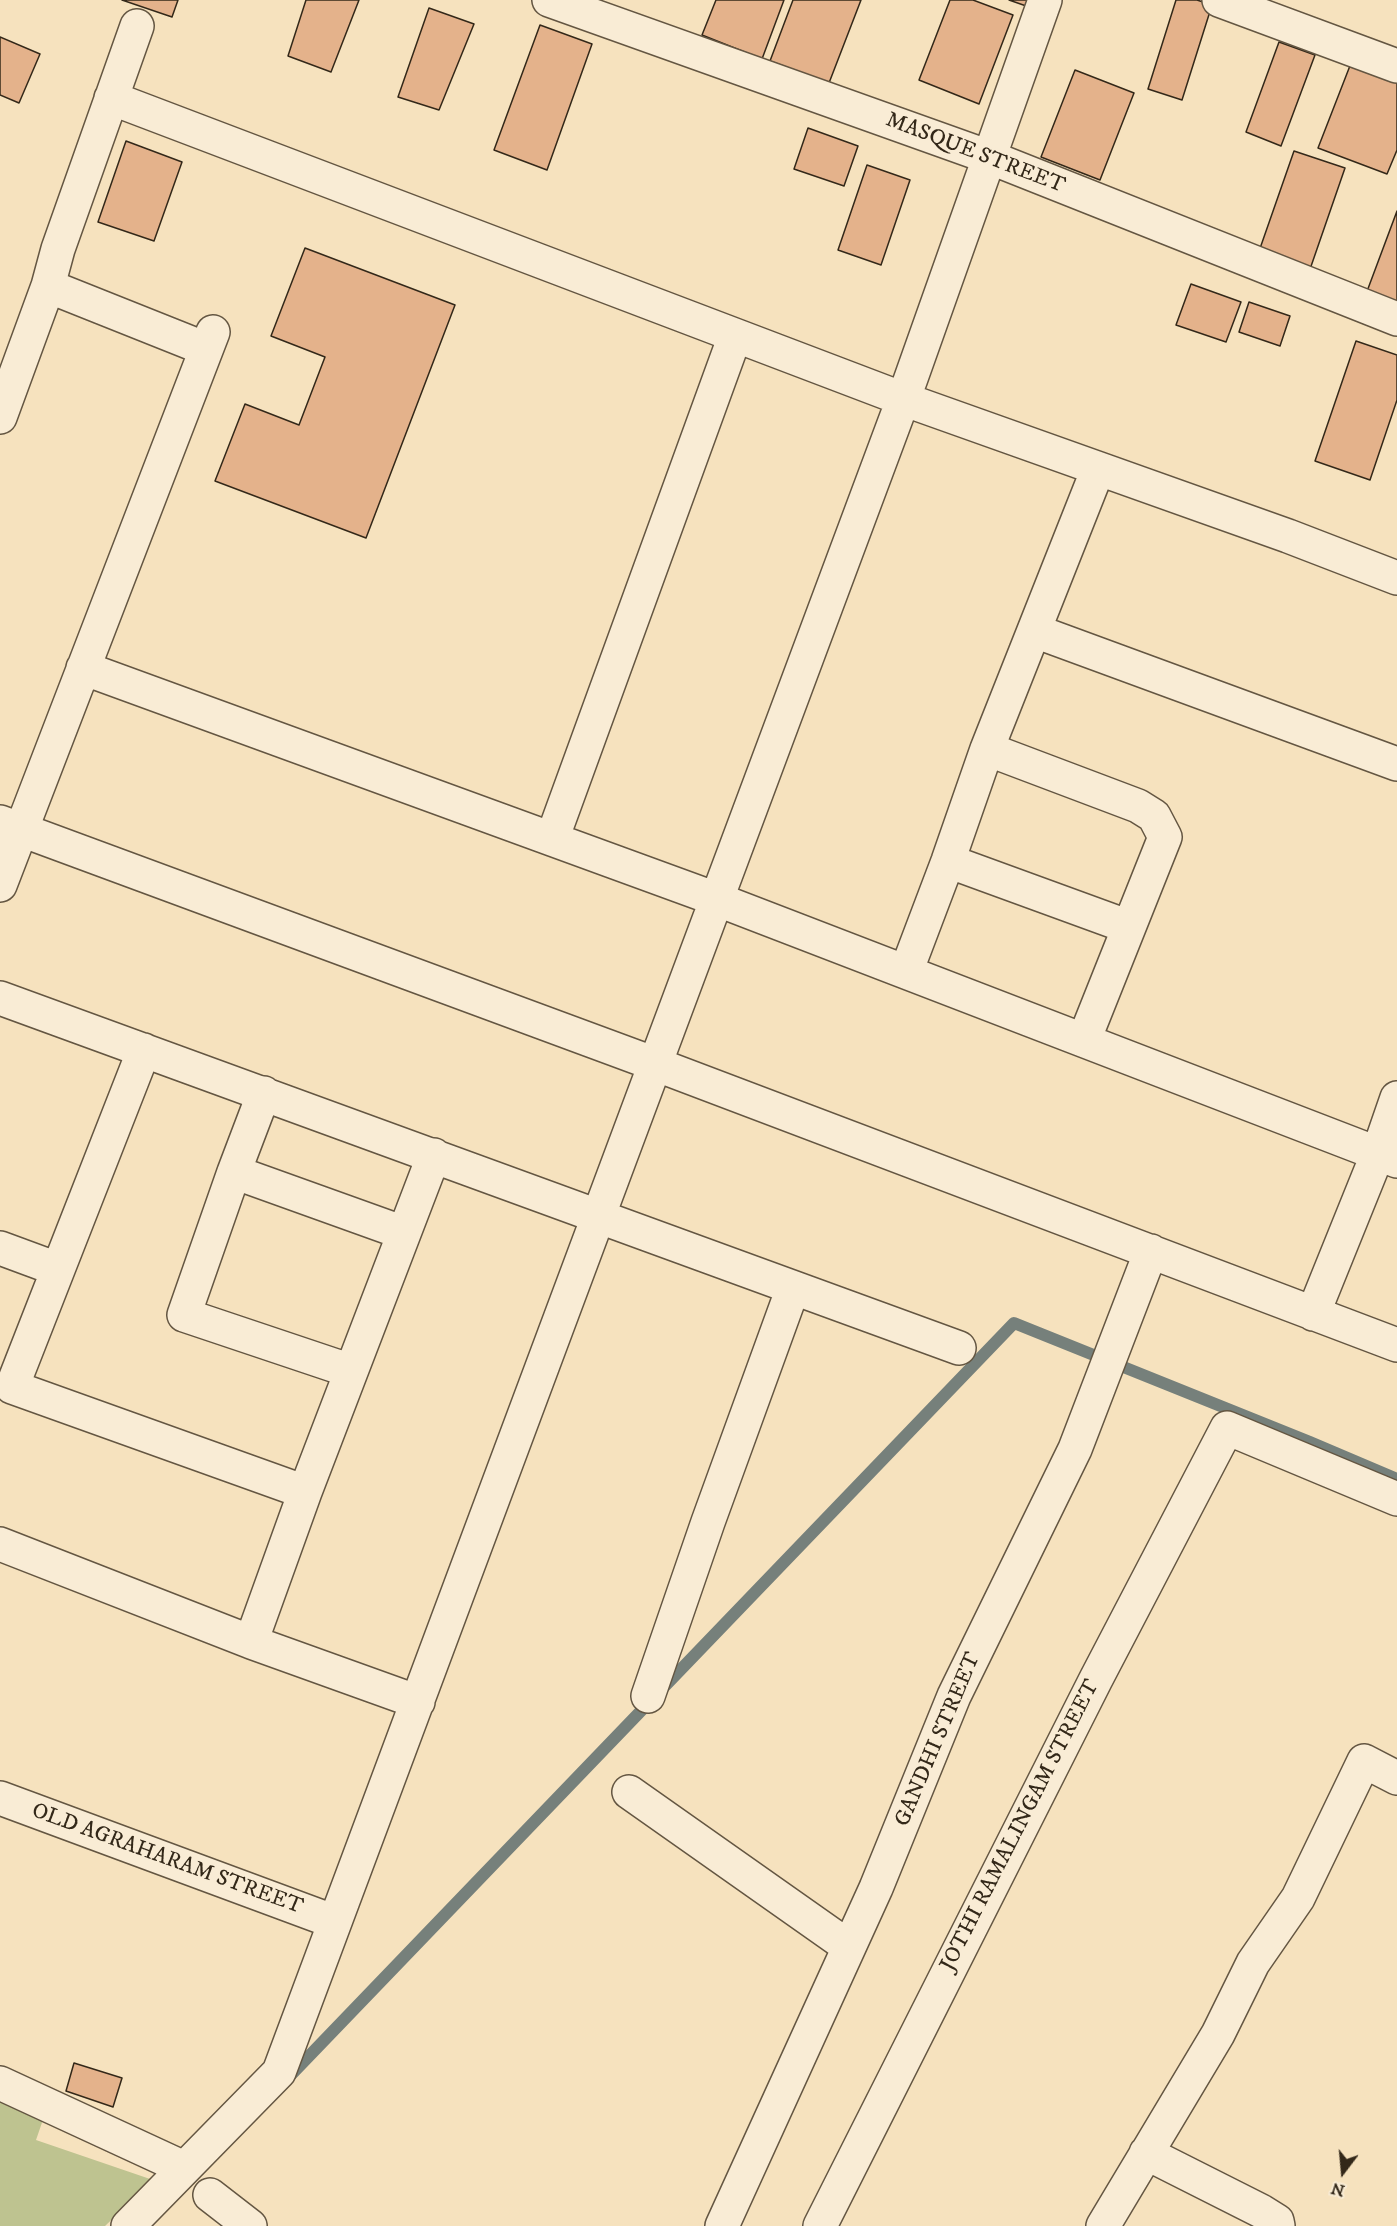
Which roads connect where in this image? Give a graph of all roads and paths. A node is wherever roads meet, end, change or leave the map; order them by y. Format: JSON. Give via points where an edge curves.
{"nodes":[{"id":1,"x":549,"y":0,"type":"edge"},
{"id":2,"x":1045,"y":0,"type":"edge"},
{"id":3,"x":1219,"y":0,"type":"edge"},
{"id":4,"x":1274,"y":10,"type":"edge"},
{"id":5,"x":136,"y":26,"type":"dead end"},
{"id":6,"x":1397,"y":66,"type":"edge"},
{"id":7,"x":111,"y":98,"type":"junction"},
{"id":8,"x":989,"y":157,"type":"junction"},
{"id":9,"x":48,"y":286,"type":"junction"},
{"id":10,"x":1397,"y":320,"type":"edge"},
{"id":11,"x":735,"y":336,"type":"junction"},
{"id":12,"x":903,"y":399,"type":"junction"},
{"id":13,"x":0,"y":417,"type":"edge"},
{"id":14,"x":1098,"y":469,"type":"junction"},
{"id":15,"x":1397,"y":578,"type":"edge"},
{"id":16,"x":1035,"y":632,"type":"junction"},
{"id":17,"x":84,"y":668,"type":"junction"},
{"id":18,"x":987,"y":749,"type":"junction"},
{"id":19,"x":1397,"y":764,"type":"edge"},
{"id":20,"x":10,"y":826,"type":"edge"},
{"id":21,"x":552,"y":839,"type":"junction"},
{"id":22,"x":948,"y":861,"type":"junction"},
{"id":23,"x":0,"y":885,"type":"edge"},
{"id":24,"x":716,"y":899,"type":"junction"},
{"id":25,"x":1129,"y":927,"type":"junction"},
{"id":26,"x":906,"y":972,"type":"junction"},
{"id":27,"x":0,"y":998,"type":"edge"},
{"id":28,"x":1084,"y":1040,"type":"junction"},
{"id":29,"x":144,"y":1050,"type":"junction"},
{"id":30,"x":655,"y":1064,"type":"junction"},
{"id":31,"x":264,"y":1094,"type":"junction"},
{"id":32,"x":1397,"y":1098,"type":"edge"},
{"id":33,"x":434,"y":1155,"type":"junction"},
{"id":34,"x":1388,"y":1157,"type":"edge"},
{"id":35,"x":234,"y":1172,"type":"junction"},
{"id":36,"x":599,"y":1215,"type":"junction"},
{"id":37,"x":404,"y":1233,"type":"junction"},
{"id":38,"x":0,"y":1248,"type":"edge"},
{"id":39,"x":1150,"y":1251,"type":"junction"},
{"id":40,"x":57,"y":1269,"type":"junction"},
{"id":41,"x":793,"y":1288,"type":"junction"},
{"id":42,"x":1313,"y":1314,"type":"junction"},
{"id":43,"x":1397,"y":1345,"type":"edge"},
{"id":44,"x":959,"y":1348,"type":"dead end"},
{"id":45,"x":351,"y":1371,"type":"junction"},
{"id":46,"x":305,"y":1492,"type":"junction"},
{"id":47,"x":1397,"y":1499,"type":"edge"},
{"id":48,"x":0,"y":1544,"type":"edge"},
{"id":49,"x":252,"y":1642,"type":"junction"},
{"id":50,"x":648,"y":1696,"type":"dead end"},
{"id":51,"x":418,"y":1701,"type":"junction"},
{"id":52,"x":1397,"y":1778,"type":"edge"},
{"id":53,"x":629,"y":1792,"type":"dead end"},
{"id":54,"x":0,"y":1798,"type":"edge"},
{"id":55,"x":335,"y":1922,"type":"junction"},
{"id":56,"x":849,"y":1947,"type":"junction"},
{"id":57,"x":0,"y":2083,"type":"edge"},
{"id":58,"x":1146,"y":2153,"type":"junction"},
{"id":59,"x":184,"y":2168,"type":"junction"},
{"id":60,"x":210,"y":2195,"type":"dead end"},
{"id":61,"x":128,"y":2226,"type":"edge"},
{"id":62,"x":250,"y":2226,"type":"edge"},
{"id":63,"x":722,"y":2226,"type":"edge"},
{"id":64,"x":820,"y":2226,"type":"edge"},
{"id":65,"x":1103,"y":2226,"type":"edge"},
{"id":66,"x":1278,"y":2226,"type":"edge"}],
"edges":[{"from":1,"to":8,"type":"street","name":"MASQUE STREET"},
{"from":2,"to":8,"type":"street"},
{"from":3,"to":4,"type":"street"},
{"from":4,"to":6,"type":"street"},
{"from":5,"to":7,"type":"street"},
{"from":7,"to":9,"type":"street"},
{"from":7,"to":11,"type":"street"},
{"from":8,"to":10,"type":"street","name":"MASQUE STREET"},
{"from":8,"to":12,"type":"street"},
{"from":9,"to":13,"type":"street"},
{"from":9,"to":17,"type":"street","via":[[210,340]]},
{"from":11,"to":12,"type":"street"},
{"from":11,"to":21,"type":"street"},
{"from":12,"to":14,"type":"street"},
{"from":12,"to":24,"type":"street"},
{"from":14,"to":15,"type":"street"},
{"from":14,"to":16,"type":"street"},
{"from":16,"to":18,"type":"street"},
{"from":16,"to":19,"type":"street"},
{"from":17,"to":20,"type":"street"},
{"from":17,"to":21,"type":"street"},
{"from":18,"to":22,"type":"street"},
{"from":18,"to":25,"type":"street","via":[[1138,806],[1154,816],[1165,837]]},
{"from":20,"to":23,"type":"street"},
{"from":20,"to":30,"type":"street"},
{"from":21,"to":24,"type":"street"},
{"from":22,"to":25,"type":"street"},
{"from":22,"to":26,"type":"street"},
{"from":24,"to":26,"type":"street"},
{"from":24,"to":30,"type":"street"},
{"from":25,"to":28,"type":"street"},
{"from":26,"to":28,"type":"street"},
{"from":27,"to":29,"type":"street"},
{"from":28,"to":34,"type":"street"},
{"from":29,"to":31,"type":"street"},
{"from":29,"to":40,"type":"street"},
{"from":30,"to":36,"type":"street"},
{"from":30,"to":39,"type":"street"},
{"from":31,"to":33,"type":"street"},
{"from":31,"to":35,"type":"street"},
{"from":32,"to":34,"type":"street"},
{"from":33,"to":36,"type":"street"},
{"from":33,"to":37,"type":"street"},
{"from":34,"to":42,"type":"street"},
{"from":35,"to":37,"type":"street"},
{"from":35,"to":45,"type":"street","via":[[184,1315]]},
{"from":36,"to":41,"type":"street"},
{"from":36,"to":51,"type":"street"},
{"from":37,"to":45,"type":"street"},
{"from":38,"to":40,"type":"street"},
{"from":39,"to":42,"type":"street"},
{"from":39,"to":56,"type":"street","name":"GANDHI STREET","via":[[1075,1449],[954,1696]]},
{"from":40,"to":46,"type":"street","via":[[12,1387]]},
{"from":41,"to":44,"type":"street"},
{"from":41,"to":50,"type":"street"},
{"from":42,"to":43,"type":"street"},
{"from":45,"to":46,"type":"street"},
{"from":46,"to":49,"type":"street"},
{"from":47,"to":64,"type":"street","name":"JOTHI RAMALINGAM STREET","via":[[1227,1428],[1090,1690]]},
{"from":48,"to":49,"type":"street"},
{"from":49,"to":51,"type":"street"},
{"from":51,"to":55,"type":"street"},
{"from":52,"to":58,"type":"street","via":[[1364,1761],[1298,1898],[1253,1963],[1218,2034]]},
{"from":53,"to":56,"type":"street"},
{"from":54,"to":55,"type":"street","name":"OLD AGRAHARAM STREET"},
{"from":55,"to":59,"type":"street","via":[[279,2072]]},
{"from":56,"to":63,"type":"street","name":"GANDHI STREET"},
{"from":57,"to":59,"type":"street"},
{"from":58,"to":65,"type":"street"},
{"from":58,"to":66,"type":"street","via":[[1261,2211],[1277,2221]]},
{"from":59,"to":61,"type":"street"},
{"from":60,"to":62,"type":"street"}]}
